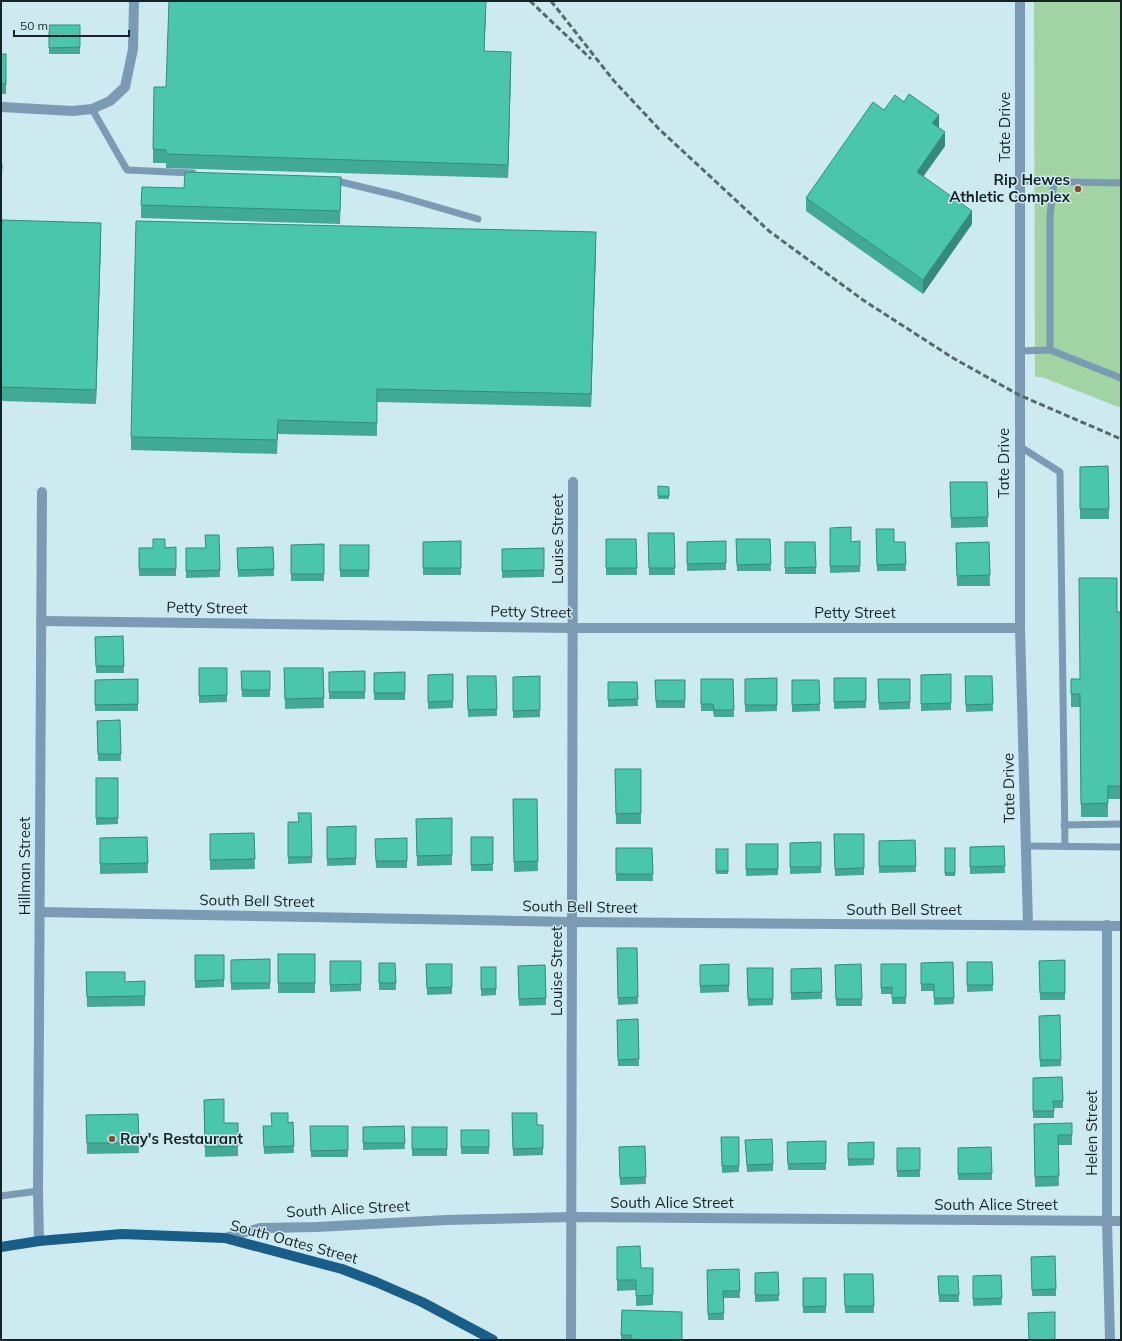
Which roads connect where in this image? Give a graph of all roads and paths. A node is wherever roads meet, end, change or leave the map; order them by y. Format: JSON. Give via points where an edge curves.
{"nodes":[{"id":1,"x":134,"y":1,"type":"edge"},
{"id":2,"x":1020,"y":1,"type":"edge"},
{"id":3,"x":1,"y":107,"type":"edge"},
{"id":4,"x":92,"y":109,"type":"junction"},
{"id":5,"x":204,"y":173,"type":"edge"},
{"id":6,"x":328,"y":179,"type":"edge"},
{"id":7,"x":1020,"y":181,"type":"junction"},
{"id":8,"x":1054,"y":182,"type":"junction"},
{"id":9,"x":1121,"y":183,"type":"edge"},
{"id":10,"x":478,"y":219,"type":"dead end"},
{"id":11,"x":1050,"y":350,"type":"junction"},
{"id":12,"x":1019,"y":351,"type":"junction"},
{"id":13,"x":1121,"y":378,"type":"edge"},
{"id":14,"x":1019,"y":446,"type":"junction"},
{"id":15,"x":573,"y":482,"type":"dead end"},
{"id":16,"x":42,"y":492,"type":"dead end"},
{"id":17,"x":41,"y":621,"type":"junction"},
{"id":18,"x":572,"y":628,"type":"junction"},
{"id":19,"x":1020,"y":628,"type":"junction"},
{"id":20,"x":1121,"y":824,"type":"edge"},
{"id":21,"x":1064,"y":825,"type":"junction"},
{"id":22,"x":1026,"y":846,"type":"junction"},
{"id":23,"x":1065,"y":846,"type":"junction"},
{"id":24,"x":1121,"y":847,"type":"edge"},
{"id":25,"x":40,"y":912,"type":"junction"},
{"id":26,"x":572,"y":922,"type":"junction"},
{"id":27,"x":1107,"y":925,"type":"junction"},
{"id":28,"x":1028,"y":926,"type":"junction"},
{"id":29,"x":1121,"y":926,"type":"edge"},
{"id":30,"x":38,"y":1191,"type":"junction"},
{"id":31,"x":1,"y":1196,"type":"edge"},
{"id":32,"x":572,"y":1217,"type":"junction"},
{"id":33,"x":1107,"y":1221,"type":"junction"},
{"id":34,"x":1121,"y":1221,"type":"edge"},
{"id":35,"x":225,"y":1238,"type":"junction"},
{"id":36,"x":39,"y":1241,"type":"junction"},
{"id":37,"x":1,"y":1247,"type":"edge"},
{"id":38,"x":493,"y":1340,"type":"edge"},
{"id":39,"x":571,"y":1340,"type":"edge"},
{"id":40,"x":1110,"y":1340,"type":"edge"}],
"edges":[{"from":1,"to":4,"type":"street","via":[[133,49],[125,87],[110,101]]},
{"from":2,"to":7,"type":"street","name":"Tate Drive"},
{"from":3,"to":4,"type":"street","via":[[73,111]]},
{"from":4,"to":5,"type":"lane","via":[[127,170]]},
{"from":6,"to":10,"type":"lane"},
{"from":7,"to":8,"type":"lane"},
{"from":7,"to":12,"type":"street","name":"Tate Drive"},
{"from":8,"to":9,"type":"lane"},
{"from":8,"to":11,"type":"lane","via":[[1050,215]]},
{"from":11,"to":12,"type":"lane"},
{"from":11,"to":13,"type":"lane"},
{"from":12,"to":14,"type":"street","name":"Tate Drive"},
{"from":14,"to":19,"type":"street","name":"Tate Drive"},
{"from":14,"to":21,"type":"lane","via":[[1060,472]]},
{"from":15,"to":18,"type":"street","name":"Louise Street"},
{"from":16,"to":17,"type":"street","name":"Hillman Street"},
{"from":17,"to":18,"type":"street","name":"Petty Street"},
{"from":17,"to":25,"type":"street","name":"Hillman Street"},
{"from":18,"to":19,"type":"street","name":"Petty Street"},
{"from":18,"to":26,"type":"street","name":"Louise Street"},
{"from":19,"to":22,"type":"street","name":"Tate Drive"},
{"from":20,"to":21,"type":"lane"},
{"from":21,"to":23,"type":"lane"},
{"from":22,"to":23,"type":"lane"},
{"from":22,"to":28,"type":"street","name":"Tate Drive"},
{"from":23,"to":24,"type":"lane"},
{"from":25,"to":26,"type":"street","name":"South Bell Street"},
{"from":25,"to":30,"type":"street","name":"Hillman Street"},
{"from":26,"to":28,"type":"street","name":"South Bell Street"},
{"from":26,"to":32,"type":"street","name":"Louise Street"},
{"from":27,"to":28,"type":"street","name":"South Bell Street"},
{"from":27,"to":29,"type":"street","name":"South Bell Street"},
{"from":27,"to":33,"type":"street","name":"Helen Street"},
{"from":30,"to":31,"type":"lane"},
{"from":30,"to":36,"type":"street","name":"Hillman Street"},
{"from":32,"to":33,"type":"street","name":"South Alice Street"},
{"from":32,"to":35,"type":"street","name":"South Alice Street","via":[[260,1228]]},
{"from":32,"to":39,"type":"street","name":"Louise Street"},
{"from":33,"to":34,"type":"street","name":"South Alice Street"},
{"from":33,"to":40,"type":"street","name":"Helen Street"},
{"from":35,"to":36,"type":"main road","name":"South Oates Street","via":[[122,1234]]},
{"from":35,"to":38,"type":"main road","name":"South Oates Street","via":[[342,1269],[428,1306]]},
{"from":36,"to":37,"type":"main road","name":"South Oates Street"}]}
